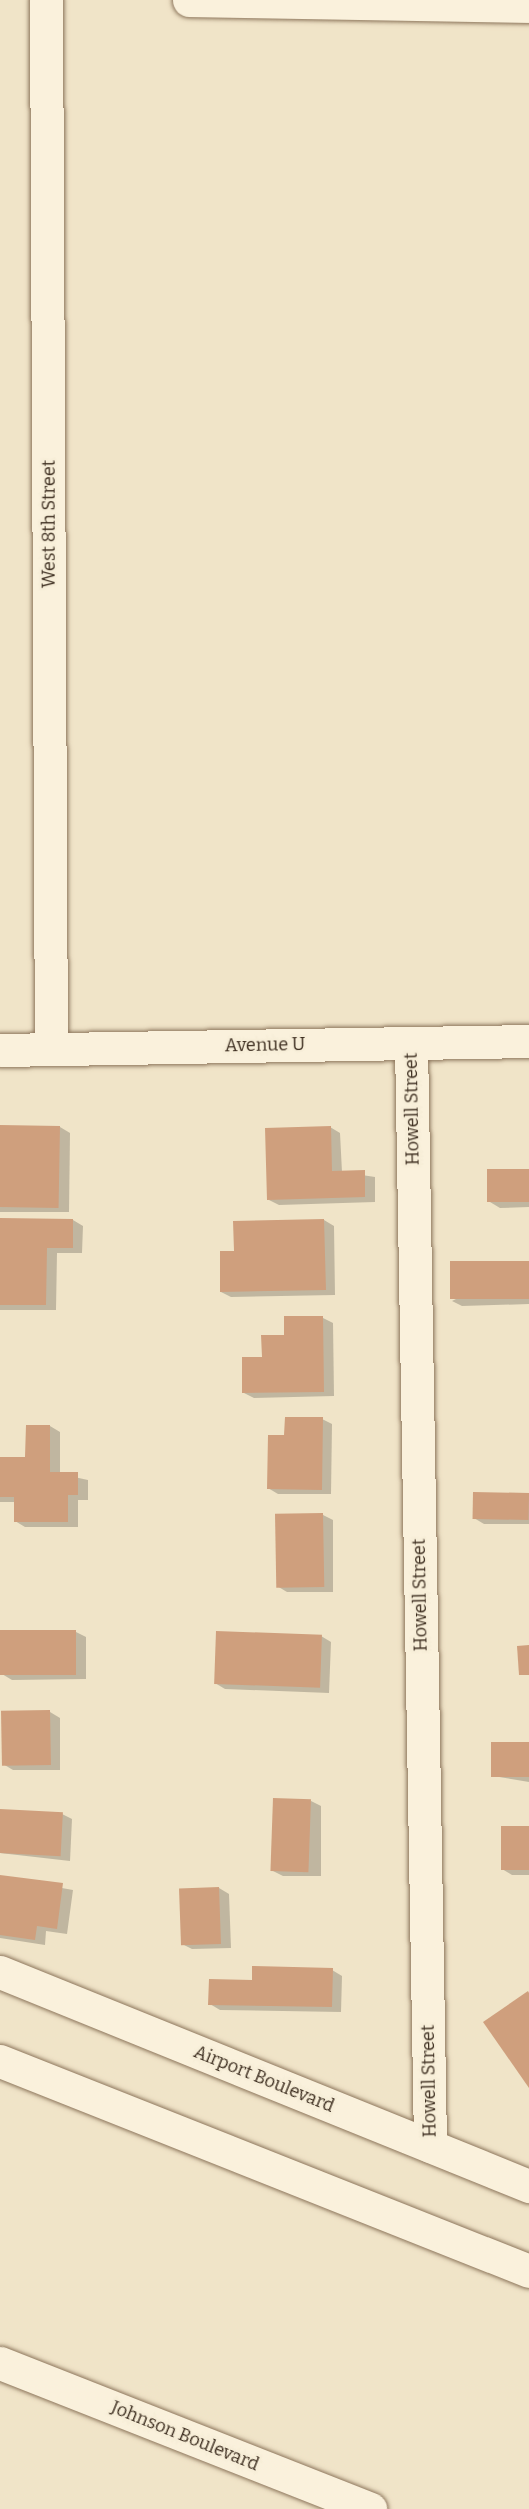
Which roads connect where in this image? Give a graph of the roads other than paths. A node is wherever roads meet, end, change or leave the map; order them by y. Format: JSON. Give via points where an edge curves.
{"nodes":[{"id":1,"x":46,"y":0,"type":"edge"},
{"id":2,"x":189,"y":0,"type":"edge"},
{"id":3,"x":529,"y":6,"type":"edge"},
{"id":4,"x":529,"y":1041,"type":"edge"},
{"id":5,"x":411,"y":1043,"type":"junction"},
{"id":6,"x":51,"y":1049,"type":"junction"},
{"id":7,"x":0,"y":1050,"type":"edge"},
{"id":8,"x":0,"y":1972,"type":"edge"},
{"id":9,"x":0,"y":2061,"type":"edge"},
{"id":10,"x":430,"y":2146,"type":"junction"},
{"id":11,"x":529,"y":2186,"type":"edge"},
{"id":12,"x":529,"y":2271,"type":"edge"},
{"id":13,"x":0,"y":2363,"type":"edge"},
{"id":14,"x":370,"y":2509,"type":"edge"}],
"edges":[{"from":1,"to":6,"type":"street","name":"West 8th Street"},
{"from":2,"to":3,"type":"street"},
{"from":4,"to":5,"type":"street","name":"Avenue U"},
{"from":5,"to":6,"type":"street","name":"Avenue U"},
{"from":5,"to":10,"type":"street","name":"Howell Street"},
{"from":6,"to":7,"type":"street","name":"Avenue U"},
{"from":8,"to":10,"type":"street","name":"Airport Boulevard"},
{"from":9,"to":12,"type":"street"},
{"from":10,"to":11,"type":"street","name":"Airport Boulevard"},
{"from":13,"to":14,"type":"street","name":"Johnson Boulevard"}]}
